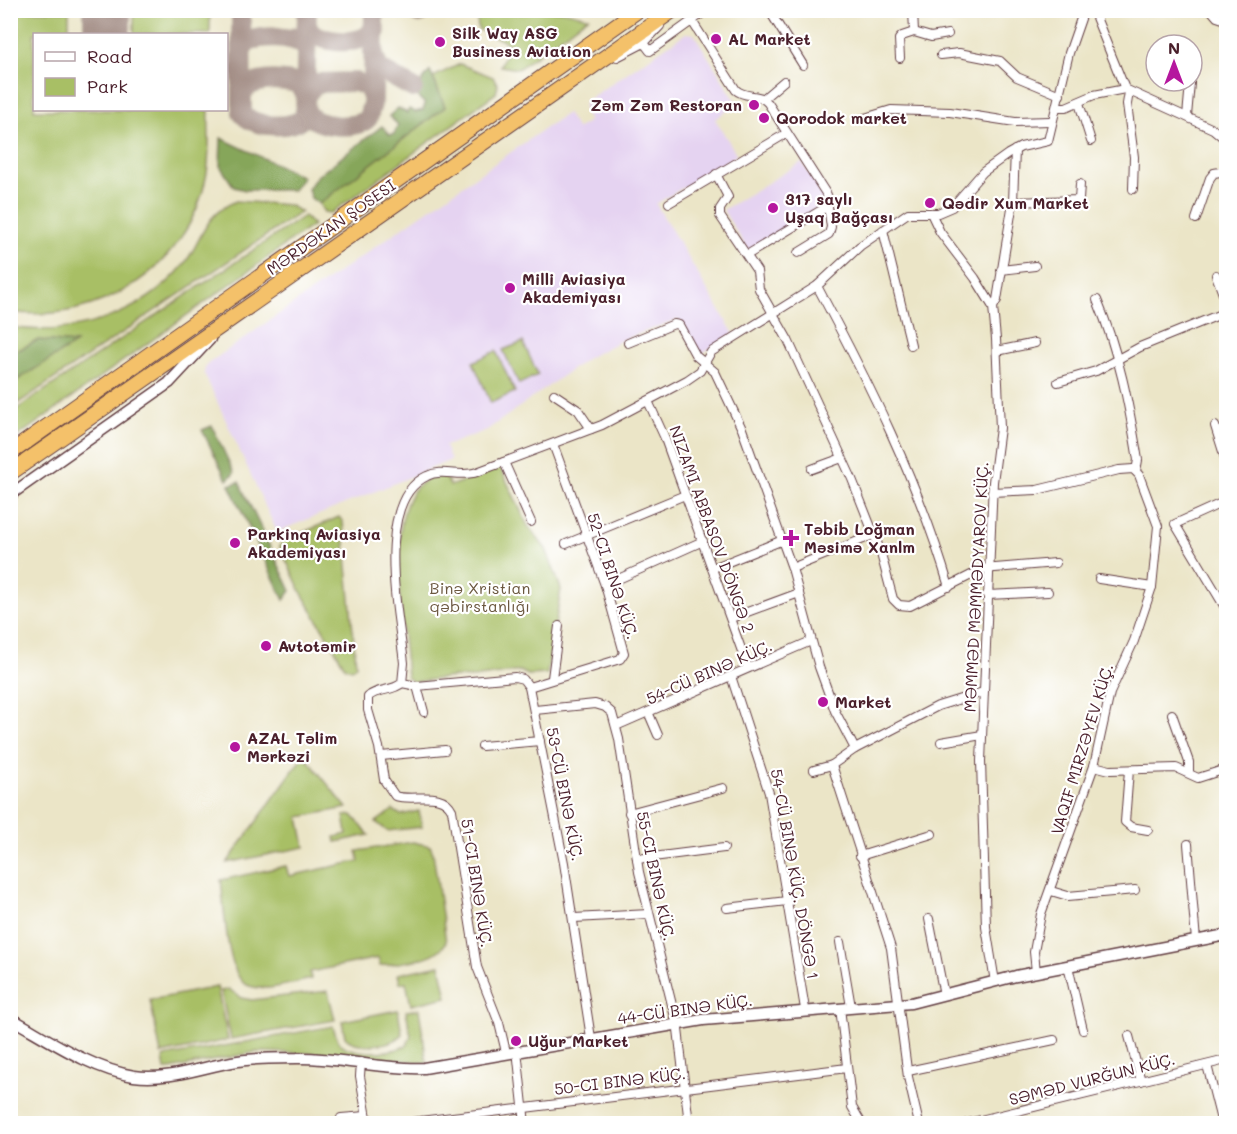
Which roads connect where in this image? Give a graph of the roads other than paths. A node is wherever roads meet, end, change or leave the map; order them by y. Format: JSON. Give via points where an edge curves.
{"nodes":[{"id":1,"x":638,"y":10,"type":"edge"},
{"id":2,"x":674,"y":10,"type":"edge"},
{"id":3,"x":707,"y":10,"type":"edge"},
{"id":4,"x":769,"y":10,"type":"edge"},
{"id":5,"x":913,"y":10,"type":"edge"},
{"id":6,"x":1084,"y":10,"type":"edge"},
{"id":7,"x":1093,"y":10,"type":"edge"},
{"id":8,"x":1211,"y":10,"type":"edge"},
{"id":9,"x":1227,"y":20,"type":"edge"},
{"id":10,"x":692,"y":21,"type":"junction"},
{"id":11,"x":914,"y":32,"type":"junction"},
{"id":12,"x":948,"y":34,"type":"dead end"},
{"id":13,"x":644,"y":43,"type":"junction"},
{"id":14,"x":940,"y":55,"type":"dead end"},
{"id":15,"x":900,"y":58,"type":"dead end"},
{"id":16,"x":803,"y":65,"type":"dead end"},
{"id":17,"x":573,"y":79,"type":"junction"},
{"id":18,"x":784,"y":81,"type":"dead end"},
{"id":19,"x":1127,"y":91,"type":"junction"},
{"id":20,"x":1189,"y":93,"type":"edge"},
{"id":21,"x":1060,"y":95,"type":"junction"},
{"id":22,"x":764,"y":98,"type":"junction"},
{"id":23,"x":1079,"y":103,"type":"junction"},
{"id":24,"x":1058,"y":107,"type":"junction"},
{"id":25,"x":1187,"y":116,"type":"junction"},
{"id":26,"x":858,"y":120,"type":"dead end"},
{"id":27,"x":1051,"y":121,"type":"junction"},
{"id":28,"x":787,"y":133,"type":"junction"},
{"id":29,"x":1227,"y":140,"type":"edge"},
{"id":30,"x":1091,"y":141,"type":"dead end"},
{"id":31,"x":1015,"y":150,"type":"junction"},
{"id":32,"x":1227,"y":171,"type":"edge"},
{"id":33,"x":716,"y":174,"type":"junction"},
{"id":34,"x":1080,"y":184,"type":"dead end"},
{"id":35,"x":1133,"y":189,"type":"dead end"},
{"id":36,"x":1013,"y":202,"type":"junction"},
{"id":37,"x":669,"y":203,"type":"dead end"},
{"id":38,"x":828,"y":206,"type":"junction"},
{"id":39,"x":931,"y":213,"type":"junction"},
{"id":40,"x":1197,"y":219,"type":"dead end"},
{"id":41,"x":884,"y":230,"type":"junction"},
{"id":42,"x":798,"y":253,"type":"dead end"},
{"id":43,"x":747,"y":255,"type":"junction"},
{"id":44,"x":1035,"y":266,"type":"dead end"},
{"id":45,"x":1001,"y":270,"type":"junction"},
{"id":46,"x":1216,"y":275,"type":"dead end"},
{"id":47,"x":817,"y":286,"type":"junction"},
{"id":48,"x":1097,"y":300,"type":"dead end"},
{"id":49,"x":1227,"y":302,"type":"edge"},
{"id":50,"x":252,"y":304,"type":"junction"},
{"id":51,"x":993,"y":307,"type":"junction"},
{"id":52,"x":1227,"y":312,"type":"edge"},
{"id":53,"x":773,"y":313,"type":"junction"},
{"id":54,"x":628,"y":343,"type":"dead end"},
{"id":55,"x":1035,"y":343,"type":"dead end"},
{"id":56,"x":911,"y":345,"type":"dead end"},
{"id":57,"x":997,"y":351,"type":"junction"},
{"id":58,"x":1118,"y":361,"type":"junction"},
{"id":59,"x":705,"y":362,"type":"junction"},
{"id":60,"x":1058,"y":382,"type":"dead end"},
{"id":61,"x":554,"y":394,"type":"dead end"},
{"id":62,"x":648,"y":401,"type":"junction"},
{"id":63,"x":1215,"y":426,"type":"dead end"},
{"id":64,"x":591,"y":429,"type":"junction"},
{"id":65,"x":553,"y":444,"type":"junction"},
{"id":66,"x":10,"y":453,"type":"edge"},
{"id":67,"x":842,"y":458,"type":"junction"},
{"id":68,"x":1227,"y":461,"type":"edge"},
{"id":69,"x":504,"y":462,"type":"junction"},
{"id":70,"x":812,"y":469,"type":"dead end"},
{"id":71,"x":1136,"y":471,"type":"junction"},
{"id":72,"x":10,"y":473,"type":"edge"},
{"id":73,"x":992,"y":492,"type":"junction"},
{"id":74,"x":10,"y":495,"type":"edge"},
{"id":75,"x":685,"y":495,"type":"junction"},
{"id":76,"x":1227,"y":501,"type":"edge"},
{"id":77,"x":531,"y":522,"type":"dead end"},
{"id":78,"x":1175,"y":524,"type":"junction"},
{"id":79,"x":1158,"y":525,"type":"junction"},
{"id":80,"x":873,"y":535,"type":"junction"},
{"id":81,"x":587,"y":536,"type":"junction"},
{"id":82,"x":783,"y":540,"type":"junction"},
{"id":83,"x":703,"y":541,"type":"junction"},
{"id":84,"x":566,"y":544,"type":"dead end"},
{"id":85,"x":1056,"y":563,"type":"dead end"},
{"id":86,"x":712,"y":567,"type":"junction"},
{"id":87,"x":792,"y":568,"type":"junction"},
{"id":88,"x":988,"y":568,"type":"junction"},
{"id":89,"x":1099,"y":579,"type":"dead end"},
{"id":90,"x":605,"y":585,"type":"junction"},
{"id":91,"x":950,"y":586,"type":"junction"},
{"id":92,"x":1152,"y":587,"type":"junction"},
{"id":93,"x":1048,"y":592,"type":"dead end"},
{"id":94,"x":799,"y":593,"type":"junction"},
{"id":95,"x":987,"y":595,"type":"junction"},
{"id":96,"x":1227,"y":609,"type":"edge"},
{"id":97,"x":731,"y":618,"type":"junction"},
{"id":98,"x":559,"y":627,"type":"dead end"},
{"id":99,"x":811,"y":641,"type":"junction"},
{"id":100,"x":747,"y":669,"type":"junction"},
{"id":101,"x":731,"y":676,"type":"junction"},
{"id":102,"x":552,"y":678,"type":"junction"},
{"id":103,"x":402,"y":683,"type":"junction"},
{"id":104,"x":417,"y":686,"type":"junction"},
{"id":105,"x":529,"y":687,"type":"junction"},
{"id":106,"x":983,"y":692,"type":"junction"},
{"id":107,"x":535,"y":710,"type":"junction"},
{"id":108,"x":424,"y":712,"type":"dead end"},
{"id":109,"x":650,"y":714,"type":"junction"},
{"id":110,"x":1172,"y":714,"type":"dead end"},
{"id":111,"x":616,"y":726,"type":"junction"},
{"id":112,"x":658,"y":735,"type":"dead end"},
{"id":113,"x":982,"y":735,"type":"junction"},
{"id":114,"x":540,"y":741,"type":"junction"},
{"id":115,"x":940,"y":742,"type":"dead end"},
{"id":116,"x":482,"y":746,"type":"dead end"},
{"id":117,"x":855,"y":749,"type":"junction"},
{"id":118,"x":445,"y":750,"type":"dead end"},
{"id":119,"x":381,"y":756,"type":"junction"},
{"id":120,"x":832,"y":765,"type":"junction"},
{"id":121,"x":1094,"y":766,"type":"junction"},
{"id":122,"x":1227,"y":769,"type":"edge"},
{"id":123,"x":814,"y":770,"type":"dead end"},
{"id":124,"x":1129,"y":770,"type":"junction"},
{"id":125,"x":1189,"y":772,"type":"junction"},
{"id":126,"x":723,"y":788,"type":"dead end"},
{"id":127,"x":629,"y":813,"type":"junction"},
{"id":128,"x":1148,"y":830,"type":"dead end"},
{"id":129,"x":932,"y":834,"type":"dead end"},
{"id":130,"x":1188,"y":844,"type":"dead end"},
{"id":131,"x":724,"y":848,"type":"dead end"},
{"id":132,"x":860,"y":856,"type":"junction"},
{"id":133,"x":637,"y":859,"type":"junction"},
{"id":134,"x":1135,"y":890,"type":"dead end"},
{"id":135,"x":1051,"y":891,"type":"junction"},
{"id":136,"x":787,"y":901,"type":"junction"},
{"id":137,"x":727,"y":908,"type":"dead end"},
{"id":138,"x":649,"y":914,"type":"junction"},
{"id":139,"x":574,"y":918,"type":"junction"},
{"id":140,"x":929,"y":919,"type":"dead end"},
{"id":141,"x":1227,"y":935,"type":"edge"},
{"id":142,"x":1196,"y":941,"type":"junction"},
{"id":143,"x":840,"y":942,"type":"dead end"},
{"id":144,"x":1068,"y":966,"type":"junction"},
{"id":145,"x":1036,"y":972,"type":"junction"},
{"id":146,"x":995,"y":982,"type":"junction"},
{"id":147,"x":944,"y":995,"type":"junction"},
{"id":148,"x":900,"y":1005,"type":"junction"},
{"id":149,"x":851,"y":1007,"type":"junction"},
{"id":150,"x":840,"y":1008,"type":"junction"},
{"id":151,"x":805,"y":1009,"type":"junction"},
{"id":152,"x":10,"y":1018,"type":"edge"},
{"id":153,"x":676,"y":1023,"type":"junction"},
{"id":154,"x":1083,"y":1030,"type":"dead end"},
{"id":155,"x":1129,"y":1036,"type":"dead end"},
{"id":156,"x":591,"y":1038,"type":"junction"},
{"id":157,"x":1054,"y":1040,"type":"dead end"},
{"id":158,"x":511,"y":1051,"type":"junction"},
{"id":159,"x":1227,"y":1060,"type":"edge"},
{"id":160,"x":361,"y":1062,"type":"junction"},
{"id":161,"x":1207,"y":1065,"type":"junction"},
{"id":162,"x":847,"y":1068,"type":"junction"},
{"id":163,"x":908,"y":1071,"type":"junction"},
{"id":164,"x":1141,"y":1081,"type":"junction"},
{"id":165,"x":685,"y":1087,"type":"junction"},
{"id":166,"x":524,"y":1106,"type":"junction"},
{"id":167,"x":458,"y":1114,"type":"junction"},
{"id":168,"x":341,"y":1118,"type":"dead end"},
{"id":169,"x":367,"y":1120,"type":"edge"},
{"id":170,"x":859,"y":1123,"type":"edge"},
{"id":171,"x":396,"y":1124,"type":"edge"},
{"id":172,"x":458,"y":1124,"type":"edge"},
{"id":173,"x":525,"y":1124,"type":"edge"},
{"id":174,"x":689,"y":1124,"type":"edge"},
{"id":175,"x":919,"y":1124,"type":"edge"},
{"id":176,"x":964,"y":1124,"type":"edge"},
{"id":177,"x":1222,"y":1124,"type":"edge"}],
"edges":[{"from":1,"to":66,"type":"highway","name":"MƏRDƏKAN ŞOSESI"},
{"from":2,"to":13,"type":"street"},
{"from":2,"to":17,"type":"highway","name":"MƏRDƏKAN ŞOSESI"},
{"from":3,"to":10,"type":"street"},
{"from":4,"to":16,"type":"street"},
{"from":5,"to":11,"type":"street"},
{"from":6,"to":21,"type":"street"},
{"from":7,"to":19,"type":"street"},
{"from":8,"to":9,"type":"street"},
{"from":10,"to":13,"type":"street","via":[[650,51]]},
{"from":10,"to":22,"type":"street","via":[[736,90]]},
{"from":11,"to":12,"type":"street","via":[[931,37]]},
{"from":11,"to":15,"type":"street","via":[[899,39]]},
{"from":13,"to":17,"type":"street"},
{"from":14,"to":21,"type":"street","via":[[959,53],[1000,61],[1017,77]]},
{"from":17,"to":50,"type":"highway","name":"MƏRDƏKAN ŞOSESI"},
{"from":18,"to":22,"type":"street"},
{"from":19,"to":23,"type":"street","via":[[1094,95]]},
{"from":19,"to":25,"type":"street"},
{"from":19,"to":35,"type":"street"},
{"from":20,"to":25,"type":"street"},
{"from":21,"to":24,"type":"street"},
{"from":22,"to":28,"type":"street"},
{"from":23,"to":24,"type":"street"},
{"from":23,"to":30,"type":"street"},
{"from":24,"to":27,"type":"street"},
{"from":25,"to":29,"type":"street"},
{"from":26,"to":27,"type":"street","via":[[891,110],[950,112],[1016,122]]},
{"from":27,"to":31,"type":"street","via":[[1048,141]]},
{"from":28,"to":33,"type":"street"},
{"from":28,"to":38,"type":"street","via":[[827,195]]},
{"from":31,"to":36,"type":"street"},
{"from":31,"to":39,"type":"street","via":[[983,172],[952,207]]},
{"from":32,"to":40,"type":"street","via":[[1210,177]]},
{"from":33,"to":37,"type":"street"},
{"from":33,"to":43,"type":"street","via":[[728,197],[720,216]]},
{"from":34,"to":36,"type":"street","via":[[1078,200]]},
{"from":36,"to":45,"type":"street"},
{"from":38,"to":42,"type":"street","via":[[829,234]]},
{"from":38,"to":43,"type":"street"},
{"from":39,"to":41,"type":"street","via":[[913,212]]},
{"from":39,"to":51,"type":"street","name":"MƏMMƏD MƏMMƏDYAROV KÜÇ."},
{"from":41,"to":47,"type":"street","via":[[853,251]]},
{"from":41,"to":56,"type":"street"},
{"from":43,"to":53,"type":"street"},
{"from":44,"to":45,"type":"street"},
{"from":45,"to":51,"type":"street"},
{"from":46,"to":49,"type":"street"},
{"from":47,"to":53,"type":"street"},
{"from":47,"to":91,"type":"street","via":[[900,452]]},
{"from":48,"to":58,"type":"street"},
{"from":50,"to":72,"type":"highway","name":"MƏRDƏKAN ŞOSESI"},
{"from":50,"to":74,"type":"street","via":[[211,338],[169,383]]},
{"from":51,"to":57,"type":"street","name":"MƏMMƏD MƏMMƏDYAROV KÜÇ."},
{"from":52,"to":58,"type":"street","via":[[1140,347]]},
{"from":53,"to":59,"type":"street","via":[[711,352]]},
{"from":53,"to":67,"type":"street"},
{"from":54,"to":59,"type":"street","via":[[679,325],[696,356]]},
{"from":55,"to":57,"type":"street"},
{"from":57,"to":73,"type":"street","name":"MƏMMƏD MƏMMƏDYAROV KÜÇ.","via":[[1000,428]]},
{"from":58,"to":60,"type":"street"},
{"from":58,"to":71,"type":"street","via":[[1130,409],[1138,460]]},
{"from":59,"to":62,"type":"street","via":[[695,375]]},
{"from":59,"to":82,"type":"street","via":[[715,372],[742,429]]},
{"from":61,"to":64,"type":"street","via":[[578,410]]},
{"from":62,"to":64,"type":"street"},
{"from":62,"to":75,"type":"street","name":"NIZAMI ABBASOV DÖNGƏ 2"},
{"from":63,"to":68,"type":"street"},
{"from":64,"to":65,"type":"street"},
{"from":65,"to":69,"type":"street"},
{"from":65,"to":81,"type":"street","name":"52-CI BINƏ KÜÇ."},
{"from":67,"to":70,"type":"street"},
{"from":67,"to":80,"type":"street"},
{"from":69,"to":77,"type":"street"},
{"from":69,"to":103,"type":"street","via":[[467,475],[432,474],[420,479],[403,502],[394,539],[404,663]]},
{"from":71,"to":73,"type":"street","via":[[1119,470],[1037,490]]},
{"from":71,"to":79,"type":"street","name":"VAQIF MIRZƏYEV KÜÇ."},
{"from":73,"to":88,"type":"street","name":"MƏMMƏD MƏMMƏDYAROV KÜÇ."},
{"from":75,"to":81,"type":"street"},
{"from":75,"to":83,"type":"street","name":"NIZAMI ABBASOV DÖNGƏ 2"},
{"from":76,"to":78,"type":"street"},
{"from":78,"to":79,"type":"street"},
{"from":78,"to":96,"type":"street"},
{"from":79,"to":92,"type":"street","name":"VAQIF MIRZƏYEV KÜÇ."},
{"from":80,"to":87,"type":"street"},
{"from":80,"to":91,"type":"street","via":[[898,606],[910,606]]},
{"from":81,"to":84,"type":"street"},
{"from":81,"to":90,"type":"street","name":"52-CI BINƏ KÜÇ."},
{"from":82,"to":86,"type":"street"},
{"from":82,"to":87,"type":"street"},
{"from":83,"to":86,"type":"street","name":"NIZAMI ABBASOV DÖNGƏ 2"},
{"from":83,"to":90,"type":"street"},
{"from":85,"to":88,"type":"street"},
{"from":86,"to":97,"type":"street","name":"NIZAMI ABBASOV DÖNGƏ 2"},
{"from":87,"to":94,"type":"street"},
{"from":88,"to":91,"type":"street"},
{"from":88,"to":95,"type":"street","name":"MƏMMƏD MƏMMƏDYAROV KÜÇ."},
{"from":89,"to":92,"type":"street"},
{"from":90,"to":102,"type":"street","name":"52-CI BINƏ KÜÇ.","via":[[624,655]]},
{"from":92,"to":121,"type":"street","name":"VAQIF MIRZƏYEV KÜÇ.","via":[[1134,641],[1110,693]]},
{"from":93,"to":95,"type":"street"},
{"from":94,"to":97,"type":"street"},
{"from":94,"to":99,"type":"street"},
{"from":95,"to":106,"type":"street","name":"MƏMMƏD MƏMMƏDYAROV KÜÇ."},
{"from":97,"to":100,"type":"street","name":"NIZAMI ABBASOV DÖNGƏ 2"},
{"from":98,"to":102,"type":"street"},
{"from":99,"to":100,"type":"street","name":"54-CÜ BINƏ KÜÇ."},
{"from":99,"to":117,"type":"street","via":[[835,711]]},
{"from":100,"to":101,"type":"street","name":"54-CÜ BINƏ KÜÇ."},
{"from":101,"to":109,"type":"street","name":"54-CÜ BINƏ KÜÇ."},
{"from":101,"to":136,"type":"street","name":"54-CÜ BINƏ KÜÇ. DÖNGƏ 1","via":[[769,794]]},
{"from":102,"to":105,"type":"street","name":"52-CI BINƏ KÜÇ."},
{"from":103,"to":104,"type":"street"},
{"from":103,"to":119,"type":"street","name":"51-CI BINƏ KÜÇ.","via":[[368,697]]},
{"from":104,"to":105,"type":"street","via":[[515,677],[523,679]]},
{"from":104,"to":108,"type":"street"},
{"from":105,"to":107,"type":"street","name":"53-CÜ BINƏ KÜÇ."},
{"from":106,"to":113,"type":"street","name":"MƏMMƏD MƏMMƏDYAROV KÜÇ."},
{"from":106,"to":117,"type":"street","via":[[938,706]]},
{"from":107,"to":111,"type":"street","via":[[595,704],[609,710]]},
{"from":107,"to":114,"type":"street","name":"53-CÜ BINƏ KÜÇ."},
{"from":109,"to":111,"type":"street","name":"54-CÜ BINƏ KÜÇ."},
{"from":109,"to":112,"type":"street"},
{"from":110,"to":125,"type":"street"},
{"from":111,"to":127,"type":"street","name":"55-CI BINƏ KÜÇ."},
{"from":113,"to":115,"type":"street"},
{"from":113,"to":146,"type":"street","name":"MƏMMƏD MƏMMƏDYAROV KÜÇ.","via":[[986,927]]},
{"from":114,"to":116,"type":"street"},
{"from":114,"to":139,"type":"street","name":"53-CÜ BINƏ KÜÇ."},
{"from":117,"to":120,"type":"street"},
{"from":118,"to":119,"type":"street"},
{"from":119,"to":158,"type":"street","name":"51-CI BINƏ KÜÇ.","via":[[384,780],[395,796],[440,798],[449,803],[477,967]]},
{"from":120,"to":123,"type":"street"},
{"from":120,"to":132,"type":"street"},
{"from":121,"to":124,"type":"street"},
{"from":121,"to":135,"type":"street","name":"VAQIF MIRZƏYEV KÜÇ."},
{"from":122,"to":125,"type":"street","via":[[1201,778]]},
{"from":124,"to":125,"type":"street","via":[[1176,768]]},
{"from":124,"to":128,"type":"street","via":[[1125,822]]},
{"from":126,"to":127,"type":"street"},
{"from":127,"to":133,"type":"street","name":"55-CI BINƏ KÜÇ."},
{"from":129,"to":132,"type":"street"},
{"from":130,"to":142,"type":"street"},
{"from":131,"to":133,"type":"street"},
{"from":132,"to":148,"type":"street","via":[[891,948]]},
{"from":133,"to":138,"type":"street","name":"55-CI BINƏ KÜÇ."},
{"from":134,"to":135,"type":"street","via":[[1068,896]]},
{"from":135,"to":145,"type":"street","name":"VAQIF MIRZƏYEV KÜÇ.","via":[[1036,933]]},
{"from":136,"to":137,"type":"street"},
{"from":136,"to":151,"type":"street","name":"54-CÜ BINƏ KÜÇ. DÖNGƏ 1"},
{"from":138,"to":139,"type":"street"},
{"from":138,"to":153,"type":"street","name":"55-CI BINƏ KÜÇ."},
{"from":139,"to":156,"type":"street","name":"53-CÜ BINƏ KÜÇ."},
{"from":140,"to":147,"type":"street"},
{"from":141,"to":142,"type":"street","name":"44-CÜ BINƏ KÜÇ."},
{"from":142,"to":144,"type":"street","name":"44-CÜ BINƏ KÜÇ."},
{"from":143,"to":149,"type":"street"},
{"from":144,"to":145,"type":"street","name":"44-CÜ BINƏ KÜÇ."},
{"from":144,"to":154,"type":"street"},
{"from":145,"to":146,"type":"street","name":"44-CÜ BINƏ KÜÇ."},
{"from":146,"to":147,"type":"street","name":"44-CÜ BINƏ KÜÇ."},
{"from":147,"to":148,"type":"street","name":"44-CÜ BINƏ KÜÇ."},
{"from":148,"to":149,"type":"street","name":"44-CÜ BINƏ KÜÇ."},
{"from":148,"to":163,"type":"street"},
{"from":149,"to":150,"type":"street","name":"44-CÜ BINƏ KÜÇ."},
{"from":150,"to":151,"type":"street","name":"44-CÜ BINƏ KÜÇ."},
{"from":150,"to":162,"type":"street"},
{"from":151,"to":153,"type":"street","name":"44-CÜ BINƏ KÜÇ."},
{"from":152,"to":160,"type":"street","name":"44-CÜ BINƏ KÜÇ.","via":[[102,1065],[146,1077],[264,1059]]},
{"from":153,"to":156,"type":"street","name":"44-CÜ BINƏ KÜÇ."},
{"from":153,"to":165,"type":"street","name":"55-CI BINƏ KÜÇ."},
{"from":155,"to":164,"type":"street"},
{"from":156,"to":158,"type":"street","name":"44-CÜ BINƏ KÜÇ."},
{"from":157,"to":163,"type":"street"},
{"from":158,"to":160,"type":"street","name":"44-CÜ BINƏ KÜÇ.","via":[[414,1068]]},
{"from":158,"to":166,"type":"street"},
{"from":159,"to":161,"type":"street","name":"SƏMƏD VURĞUN KÜÇ."},
{"from":160,"to":169,"type":"street"},
{"from":161,"to":164,"type":"street","name":"SƏMƏD VURĞUN KÜÇ."},
{"from":161,"to":177,"type":"street"},
{"from":162,"to":165,"type":"street","name":"50-CI BINƏ KÜÇ."},
{"from":162,"to":170,"type":"street","via":[[852,1107]]},
{"from":163,"to":175,"type":"street"},
{"from":164,"to":176,"type":"street","name":"SƏMƏD VURĞUN KÜÇ."},
{"from":165,"to":166,"type":"street","name":"50-CI BINƏ KÜÇ."},
{"from":165,"to":174,"type":"street","name":"55-CI BINƏ KÜÇ."},
{"from":166,"to":167,"type":"street","name":"50-CI BINƏ KÜÇ."},
{"from":166,"to":173,"type":"street"},
{"from":167,"to":171,"type":"street","name":"50-CI BINƏ KÜÇ."},
{"from":167,"to":172,"type":"street"},
{"from":168,"to":169,"type":"street"}]}
